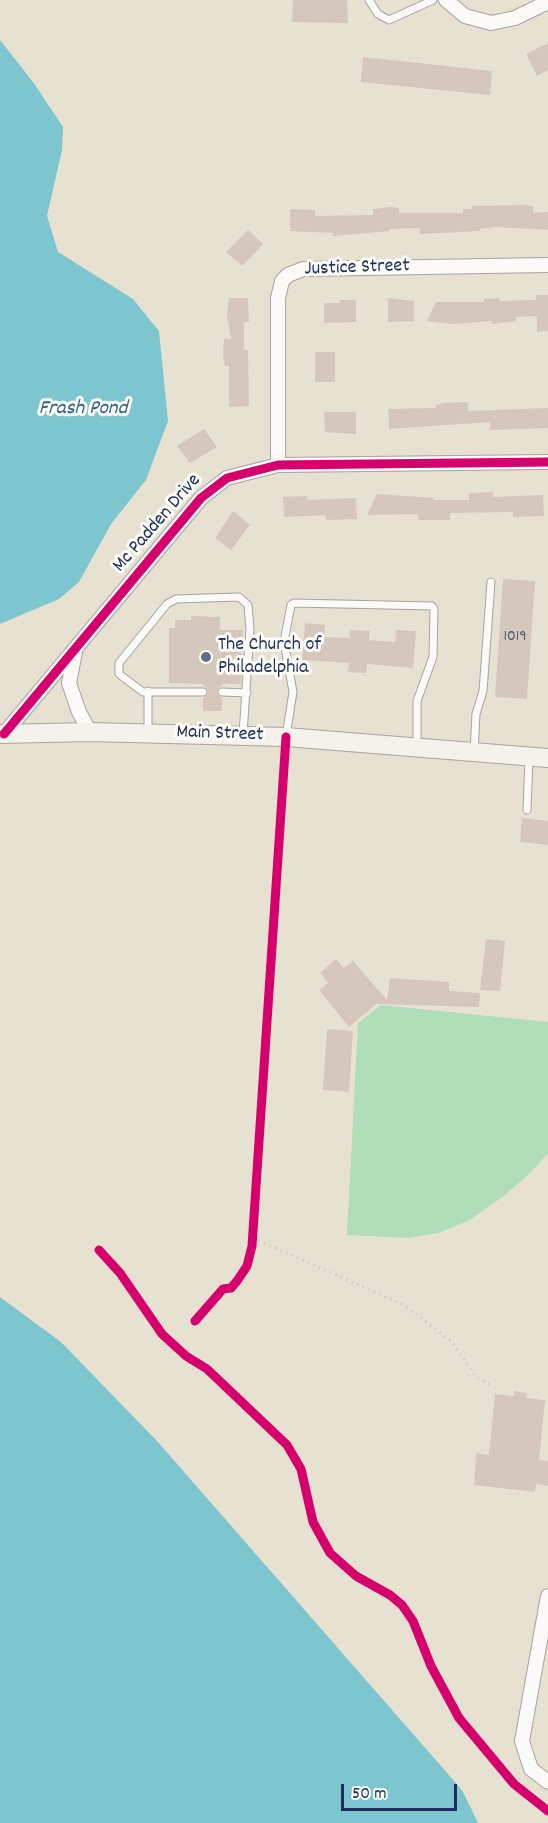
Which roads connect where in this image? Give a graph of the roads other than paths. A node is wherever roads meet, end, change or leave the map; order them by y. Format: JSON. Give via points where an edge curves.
{"nodes":[{"id":1,"x":369,"y":0,"type":"edge"},
{"id":2,"x":433,"y":0,"type":"edge"},
{"id":3,"x":446,"y":0,"type":"edge"},
{"id":4,"x":548,"y":2,"type":"edge"},
{"id":5,"x":548,"y":265,"type":"edge"},
{"id":6,"x":548,"y":462,"type":"edge"},
{"id":7,"x":278,"y":465,"type":"junction"},
{"id":8,"x":491,"y":582,"type":"dead end"},
{"id":9,"x":75,"y":650,"type":"junction"},
{"id":10,"x":147,"y":691,"type":"junction"},
{"id":11,"x":203,"y":692,"type":"dead end"},
{"id":12,"x":222,"y":692,"type":"dead end"},
{"id":13,"x":247,"y":693,"type":"junction"},
{"id":14,"x":90,"y":732,"type":"junction"},
{"id":15,"x":148,"y":733,"type":"junction"},
{"id":16,"x":2,"y":734,"type":"edge"},
{"id":17,"x":243,"y":736,"type":"junction"},
{"id":18,"x":286,"y":737,"type":"junction"},
{"id":19,"x":417,"y":747,"type":"junction"},
{"id":20,"x":474,"y":752,"type":"junction"},
{"id":21,"x":530,"y":756,"type":"junction"},
{"id":22,"x":548,"y":758,"type":"edge"},
{"id":23,"x":527,"y":810,"type":"dead end"},
{"id":24,"x":548,"y":1596,"type":"edge"},
{"id":25,"x":548,"y":1782,"type":"edge"}],
"edges":[{"from":1,"to":2,"type":"lane","via":[[378,14],[389,20]]},
{"from":3,"to":4,"type":"street","via":[[465,16],[491,23],[515,18]]},
{"from":5,"to":7,"type":"street","name":"Justice Street","via":[[303,269],[288,275],[282,281],[278,298]]},
{"from":6,"to":7,"type":"street","name":"Mc Padden Drive"},
{"from":7,"to":9,"type":"street","name":"Mc Padden Drive","via":[[239,473],[216,484]]},
{"from":8,"to":20,"type":"lane"},
{"from":9,"to":14,"type":"street","name":"Mc Padden Drive","via":[[69,683]]},
{"from":9,"to":16,"type":"street","name":"Mc Padden Drive"},
{"from":10,"to":11,"type":"lane"},
{"from":10,"to":13,"type":"lane","via":[[118,674],[119,663],[167,603],[176,598],[239,597],[248,605]]},
{"from":10,"to":15,"type":"lane"},
{"from":12,"to":13,"type":"lane"},
{"from":13,"to":17,"type":"lane"},
{"from":14,"to":15,"type":"main road","name":"Main Street"},
{"from":14,"to":16,"type":"main road","name":"Main Street"},
{"from":15,"to":17,"type":"main road","name":"Main Street"},
{"from":17,"to":18,"type":"main road","name":"Main Street"},
{"from":18,"to":19,"type":"main road","name":"Main Street"},
{"from":18,"to":19,"type":"lane","via":[[293,692],[284,642],[291,605],[432,606],[433,657],[417,701]]},
{"from":19,"to":20,"type":"main road","name":"Main Street"},
{"from":20,"to":21,"type":"main road","name":"Main Street"},
{"from":21,"to":22,"type":"main road","name":"Main Street"},
{"from":21,"to":23,"type":"lane"},
{"from":24,"to":25,"type":"street","via":[[522,1741],[531,1769]]}]}
